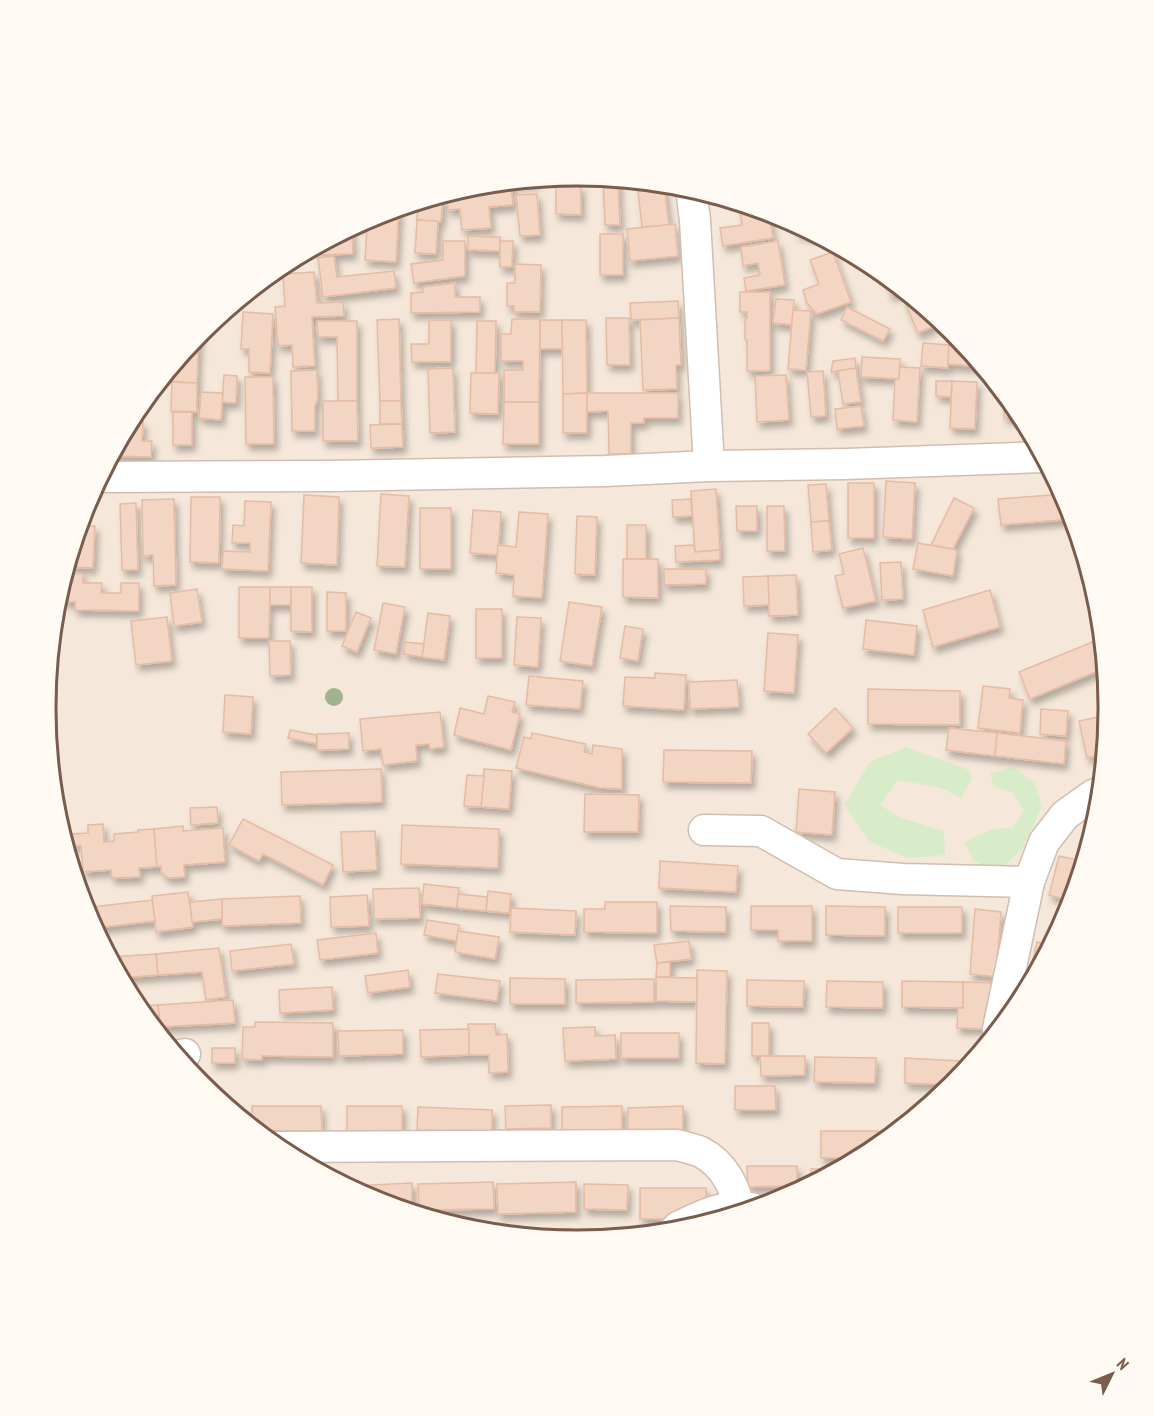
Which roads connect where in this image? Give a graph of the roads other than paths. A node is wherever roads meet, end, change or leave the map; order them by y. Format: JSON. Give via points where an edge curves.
{"nodes":[{"id":1,"x":692,"y":200,"type":"edge"},
{"id":2,"x":1034,"y":457,"type":"edge"},
{"id":3,"x":709,"y":466,"type":"junction"},
{"id":4,"x":109,"y":477,"type":"edge"},
{"id":5,"x":1090,"y":797,"type":"edge"},
{"id":6,"x":704,"y":830,"type":"dead end"},
{"id":7,"x":1029,"y":882,"type":"junction"},
{"id":8,"x":1002,"y":1010,"type":"edge"},
{"id":9,"x":295,"y":1147,"type":"edge"},
{"id":10,"x":741,"y":1203,"type":"edge"}],
"edges":[{"from":1,"to":3,"type":"street"},
{"from":2,"to":3,"type":"street"},
{"from":3,"to":4,"type":"street","via":[[605,471]]},
{"from":5,"to":7,"type":"street","via":[[1065,814],[1044,842]]},
{"from":6,"to":7,"type":"street","via":[[761,831],[837,874]]},
{"from":7,"to":8,"type":"street"},
{"from":9,"to":10,"type":"street","via":[[677,1145],[701,1152],[719,1166]]}]}
